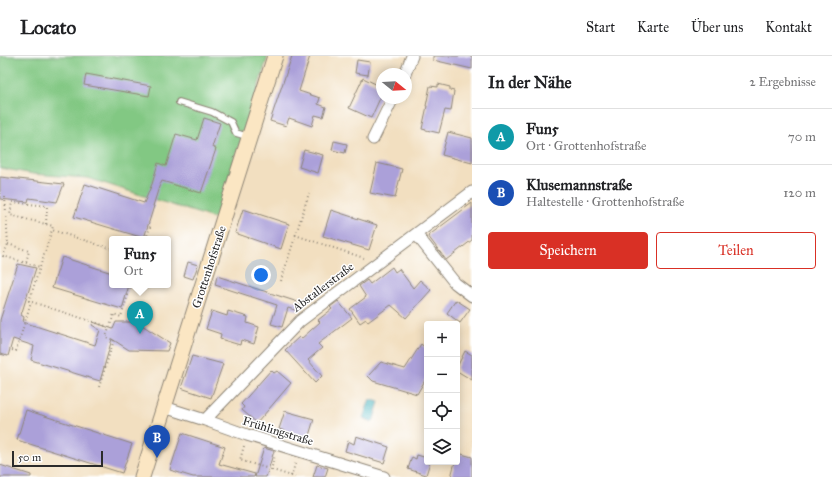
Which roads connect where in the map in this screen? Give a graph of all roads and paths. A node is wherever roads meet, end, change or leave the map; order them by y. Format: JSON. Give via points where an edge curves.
{"nodes":[{"id":1,"x":275,"y":56,"type":"edge"},
{"id":2,"x":412,"y":56,"type":"edge"},
{"id":3,"x":407,"y":68,"type":"edge"},
{"id":4,"x":180,"y":102,"type":"dead end"},
{"id":5,"x":390,"y":104,"type":"edge"},
{"id":6,"x":249,"y":138,"type":"junction"},
{"id":7,"x":373,"y":139,"type":"dead end"},
{"id":8,"x":472,"y":192,"type":"edge"},
{"id":9,"x":308,"y":193,"type":"dead end"},
{"id":10,"x":5,"y":198,"type":"dead end"},
{"id":11,"x":6,"y":206,"type":"junction"},
{"id":12,"x":11,"y":207,"type":"junction"},
{"id":13,"x":46,"y":224,"type":"junction"},
{"id":14,"x":152,"y":224,"type":"dead end"},
{"id":15,"x":52,"y":230,"type":"junction"},
{"id":16,"x":416,"y":234,"type":"junction"},
{"id":17,"x":147,"y":236,"type":"edge"},
{"id":18,"x":295,"y":236,"type":"junction"},
{"id":19,"x":8,"y":244,"type":"junction"},
{"id":20,"x":109,"y":248,"type":"edge"},
{"id":21,"x":26,"y":262,"type":"junction"},
{"id":22,"x":374,"y":266,"type":"junction"},
{"id":23,"x":40,"y":267,"type":"junction"},
{"id":24,"x":281,"y":281,"type":"dead end"},
{"id":25,"x":130,"y":288,"type":"edge"},
{"id":26,"x":472,"y":296,"type":"edge"},
{"id":27,"x":31,"y":302,"type":"junction"},
{"id":28,"x":110,"y":327,"type":"junction"},
{"id":29,"x":12,"y":350,"type":"dead end"},
{"id":30,"x":99,"y":387,"type":"dead end"},
{"id":31,"x":164,"y":407,"type":"junction"},
{"id":32,"x":205,"y":420,"type":"junction"},
{"id":33,"x":247,"y":436,"type":"junction"},
{"id":34,"x":279,"y":445,"type":"junction"},
{"id":35,"x":299,"y":451,"type":"junction"},
{"id":36,"x":271,"y":470,"type":"junction"},
{"id":37,"x":291,"y":476,"type":"junction"},
{"id":38,"x":142,"y":477,"type":"edge"},
{"id":39,"x":295,"y":477,"type":"edge"},
{"id":40,"x":384,"y":477,"type":"edge"}],
"edges":[{"from":1,"to":6,"type":"main road","name":"Grottenhofstraße"},
{"from":2,"to":3,"type":"street"},
{"from":4,"to":6,"type":"lane","via":[[212,112],[231,122],[236,133]]},
{"from":5,"to":7,"type":"street"},
{"from":6,"to":31,"type":"main road","name":"Grottenhofstraße"},
{"from":8,"to":16,"type":"street","name":"Abstallerstraße"},
{"from":9,"to":18,"type":"path"},
{"from":10,"to":11,"type":"path"},
{"from":11,"to":12,"type":"path"},
{"from":11,"to":19,"type":"path"},
{"from":12,"to":13,"type":"path","via":[[10,215]]},
{"from":12,"to":13,"type":"path","via":[[12,202],[47,206]]},
{"from":13,"to":15,"type":"path","via":[[53,226]]},
{"from":14,"to":17,"type":"path"},
{"from":15,"to":20,"type":"path"},
{"from":15,"to":23,"type":"path"},
{"from":16,"to":22,"type":"street","name":"Abstallerstraße"},
{"from":16,"to":26,"type":"street","via":[[455,283]]},
{"from":18,"to":22,"type":"path","via":[[368,259]]},
{"from":18,"to":24,"type":"path"},
{"from":19,"to":21,"type":"path","via":[[29,251]]},
{"from":19,"to":21,"type":"path","via":[[3,256]]},
{"from":21,"to":23,"type":"path"},
{"from":22,"to":32,"type":"street","name":"Abstallerstraße","via":[[300,321]]},
{"from":23,"to":27,"type":"path","via":[[29,301]]},
{"from":25,"to":28,"type":"path","via":[[121,317],[114,314]]},
{"from":27,"to":28,"type":"path"},
{"from":27,"to":29,"type":"path","via":[[16,351]]},
{"from":28,"to":30,"type":"path","via":[[106,337],[114,340]]},
{"from":31,"to":32,"type":"street","name":"Frühlingstraße"},
{"from":31,"to":38,"type":"main road","name":"Grottenhofstraße"},
{"from":32,"to":33,"type":"street","name":"Frühlingstraße"},
{"from":33,"to":34,"type":"street","name":"Frühlingstraße"},
{"from":33,"to":36,"type":"path","via":[[240,460]]},
{"from":34,"to":35,"type":"street","name":"Frühlingstraße"},
{"from":34,"to":36,"type":"path"},
{"from":35,"to":37,"type":"path"},
{"from":35,"to":40,"type":"street","name":"Frühlingstraße"},
{"from":36,"to":37,"type":"path"},
{"from":37,"to":39,"type":"path"}]}
